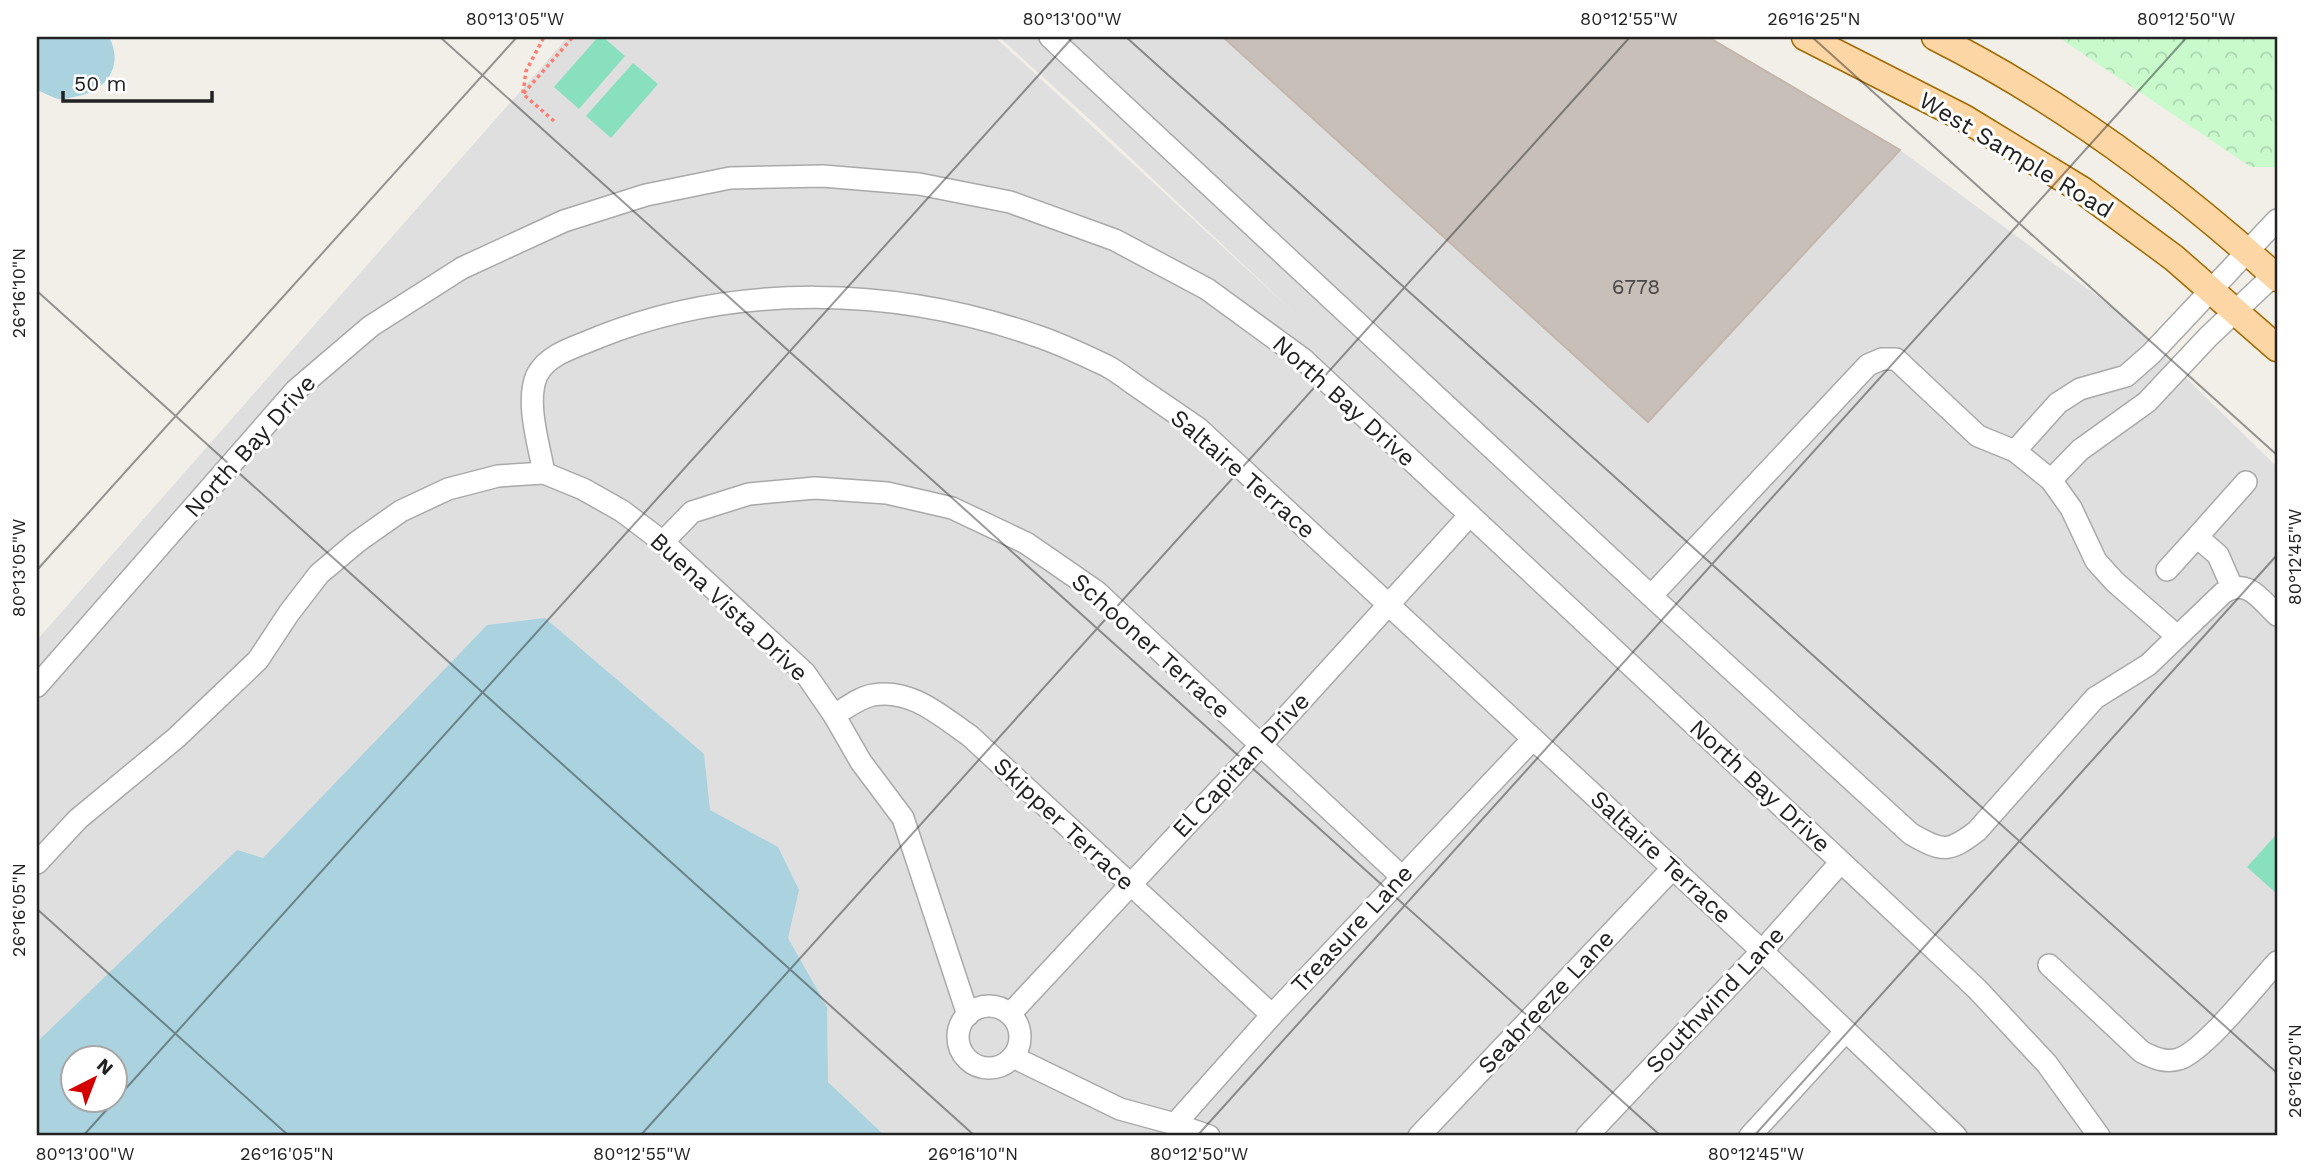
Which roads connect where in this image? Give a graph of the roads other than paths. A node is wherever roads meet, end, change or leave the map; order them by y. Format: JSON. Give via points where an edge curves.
{"nodes":[{"id":1,"x":1050,"y":37,"type":"edge"},
{"id":2,"x":1805,"y":37,"type":"edge"},
{"id":3,"x":1935,"y":37,"type":"edge"},
{"id":4,"x":2277,"y":220,"type":"edge"},
{"id":5,"x":2247,"y":251,"type":"junction"},
{"id":6,"x":2276,"y":275,"type":"edge"},
{"id":7,"x":2210,"y":290,"type":"junction"},
{"id":8,"x":2236,"y":311,"type":"junction"},
{"id":9,"x":2277,"y":348,"type":"edge"},
{"id":10,"x":2015,"y":451,"type":"junction"},
{"id":11,"x":544,"y":473,"type":"junction"},
{"id":12,"x":2051,"y":480,"type":"junction"},
{"id":13,"x":2246,"y":482,"type":"dead end"},
{"id":14,"x":1470,"y":515,"type":"junction"},
{"id":15,"x":2197,"y":537,"type":"junction"},
{"id":16,"x":663,"y":541,"type":"junction"},
{"id":17,"x":2167,"y":570,"type":"dead end"},
{"id":18,"x":2232,"y":587,"type":"junction"},
{"id":19,"x":1651,"y":596,"type":"junction"},
{"id":20,"x":1389,"y":605,"type":"junction"},
{"id":21,"x":2277,"y":615,"type":"edge"},
{"id":22,"x":2176,"y":636,"type":"junction"},
{"id":23,"x":37,"y":686,"type":"edge"},
{"id":24,"x":834,"y":715,"type":"junction"},
{"id":25,"x":1533,"y":739,"type":"junction"},
{"id":26,"x":1260,"y":746,"type":"junction"},
{"id":27,"x":1841,"y":862,"type":"junction"},
{"id":28,"x":37,"y":863,"type":"edge"},
{"id":29,"x":1672,"y":869,"type":"junction"},
{"id":30,"x":1401,"y":876,"type":"junction"},
{"id":31,"x":1129,"y":884,"type":"junction"},
{"id":32,"x":1762,"y":951,"type":"junction"},
{"id":33,"x":2277,"y":962,"type":"edge"},
{"id":34,"x":2049,"y":965,"type":"dead end"},
{"id":35,"x":1010,"y":1014,"type":"junction"},
{"id":36,"x":968,"y":1015,"type":"junction"},
{"id":37,"x":1272,"y":1015,"type":"junction"},
{"id":38,"x":1846,"y":1031,"type":"junction"},
{"id":39,"x":1013,"y":1057,"type":"junction"},
{"id":40,"x":1175,"y":1124,"type":"junction"},
{"id":41,"x":1209,"y":1136,"type":"edge"},
{"id":42,"x":1419,"y":1136,"type":"edge"},
{"id":43,"x":1587,"y":1136,"type":"edge"},
{"id":44,"x":1751,"y":1136,"type":"edge"},
{"id":45,"x":1956,"y":1136,"type":"edge"},
{"id":46,"x":2099,"y":1136,"type":"edge"}],
"edges":[{"from":1,"to":19,"type":"street"},
{"from":2,"to":7,"type":"main road","name":"West Sample Road","via":[[1964,118],[2082,190]]},
{"from":3,"to":5,"type":"main road","via":[[1986,63],[2102,136]]},
{"from":4,"to":5,"type":"street"},
{"from":5,"to":6,"type":"main road"},
{"from":5,"to":7,"type":"street"},
{"from":6,"to":8,"type":"street"},
{"from":7,"to":8,"type":"main road","name":"West Sample Road"},
{"from":7,"to":10,"type":"street","via":[[2126,376],[2080,389],[2058,403]]},
{"from":8,"to":9,"type":"main road","name":"West Sample Road"},
{"from":8,"to":12,"type":"street","via":[[2147,402],[2080,450]]},
{"from":10,"to":12,"type":"street"},
{"from":10,"to":19,"type":"street","via":[[1978,436],[1896,359],[1882,359],[1868,365]]},
{"from":11,"to":16,"type":"street","name":"Buena Vista Drive","via":[[622,511]]},
{"from":11,"to":20,"type":"street","name":"Saltaire Terrace","via":[[531,397],[538,373],[556,355],[670,314],[817,297],[887,300],[958,313],[1036,335],[1109,367],[1199,429]]},
{"from":11,"to":28,"type":"street","via":[[498,476],[448,489],[401,511],[357,542],[319,574],[258,660],[176,738],[78,819]]},
{"from":12,"to":22,"type":"street","via":[[2071,508],[2096,561]]},
{"from":13,"to":15,"type":"street"},
{"from":14,"to":20,"type":"street","name":"El Capitan Drive"},
{"from":14,"to":23,"type":"street","name":"North Bay Drive","via":[[1303,359],[1207,289],[1115,240],[1010,202],[919,184],[823,176],[730,178],[646,195],[564,221],[462,268],[371,326],[296,390]]},
{"from":14,"to":27,"type":"street","name":"North Bay Drive"},
{"from":15,"to":17,"type":"street"},
{"from":15,"to":18,"type":"street","via":[[2218,555]]},
{"from":16,"to":24,"type":"street","name":"Buena Vista Drive","via":[[805,673]]},
{"from":16,"to":26,"type":"street","name":"Schooner Terrace","via":[[692,512],[749,494],[815,488],[887,493],[952,508],[1026,543],[1097,592]]},
{"from":18,"to":21,"type":"street","via":[[2252,592]]},
{"from":18,"to":22,"type":"street"},
{"from":19,"to":22,"type":"street","via":[[1911,834],[1945,848],[1958,846],[1977,831],[2095,698],[2148,666]]},
{"from":20,"to":25,"type":"street","name":"Saltaire Terrace"},
{"from":20,"to":26,"type":"street","name":"El Capitan Drive"},
{"from":24,"to":31,"type":"street","name":"Skipper Terrace","via":[[872,695],[905,695],[933,710],[970,736]]},
{"from":24,"to":36,"type":"street","name":"Buena Vista Drive","via":[[861,762],[903,818]]},
{"from":25,"to":29,"type":"street","name":"Saltaire Terrace"},
{"from":25,"to":30,"type":"street","name":"Treasure Lane"},
{"from":26,"to":30,"type":"street","name":"Schooner Terrace"},
{"from":26,"to":31,"type":"street","name":"El Capitan Drive"},
{"from":27,"to":32,"type":"street","name":"Southwind Lane"},
{"from":27,"to":46,"type":"street","name":"North Bay Drive","via":[[1977,989],[2047,1064]]},
{"from":29,"to":32,"type":"street","name":"Saltaire Terrace"},
{"from":29,"to":42,"type":"street","name":"Seabreeze Lane"},
{"from":30,"to":37,"type":"street","name":"Treasure Lane"},
{"from":31,"to":35,"type":"street","name":"El Capitan Drive"},
{"from":31,"to":37,"type":"street","name":"Skipper Terrace"},
{"from":32,"to":38,"type":"street","name":"Saltaire Terrace"},
{"from":32,"to":43,"type":"street","name":"Southwind Lane"},
{"from":33,"to":34,"type":"street","via":[[2196,1050],[2177,1059],[2160,1060],[2142,1052]]},
{"from":35,"to":36,"type":"street","via":[[984,1006]]},
{"from":35,"to":39,"type":"street","via":[[1020,1040]]},
{"from":36,"to":39,"type":"street","via":[[959,1032],[968,1059],[986,1067]]},
{"from":37,"to":40,"type":"street","name":"Treasure Lane"},
{"from":38,"to":44,"type":"street"},
{"from":38,"to":45,"type":"street","name":"Saltaire Terrace"},
{"from":39,"to":40,"type":"street","via":[[1120,1109]]},
{"from":40,"to":41,"type":"street"}]}
